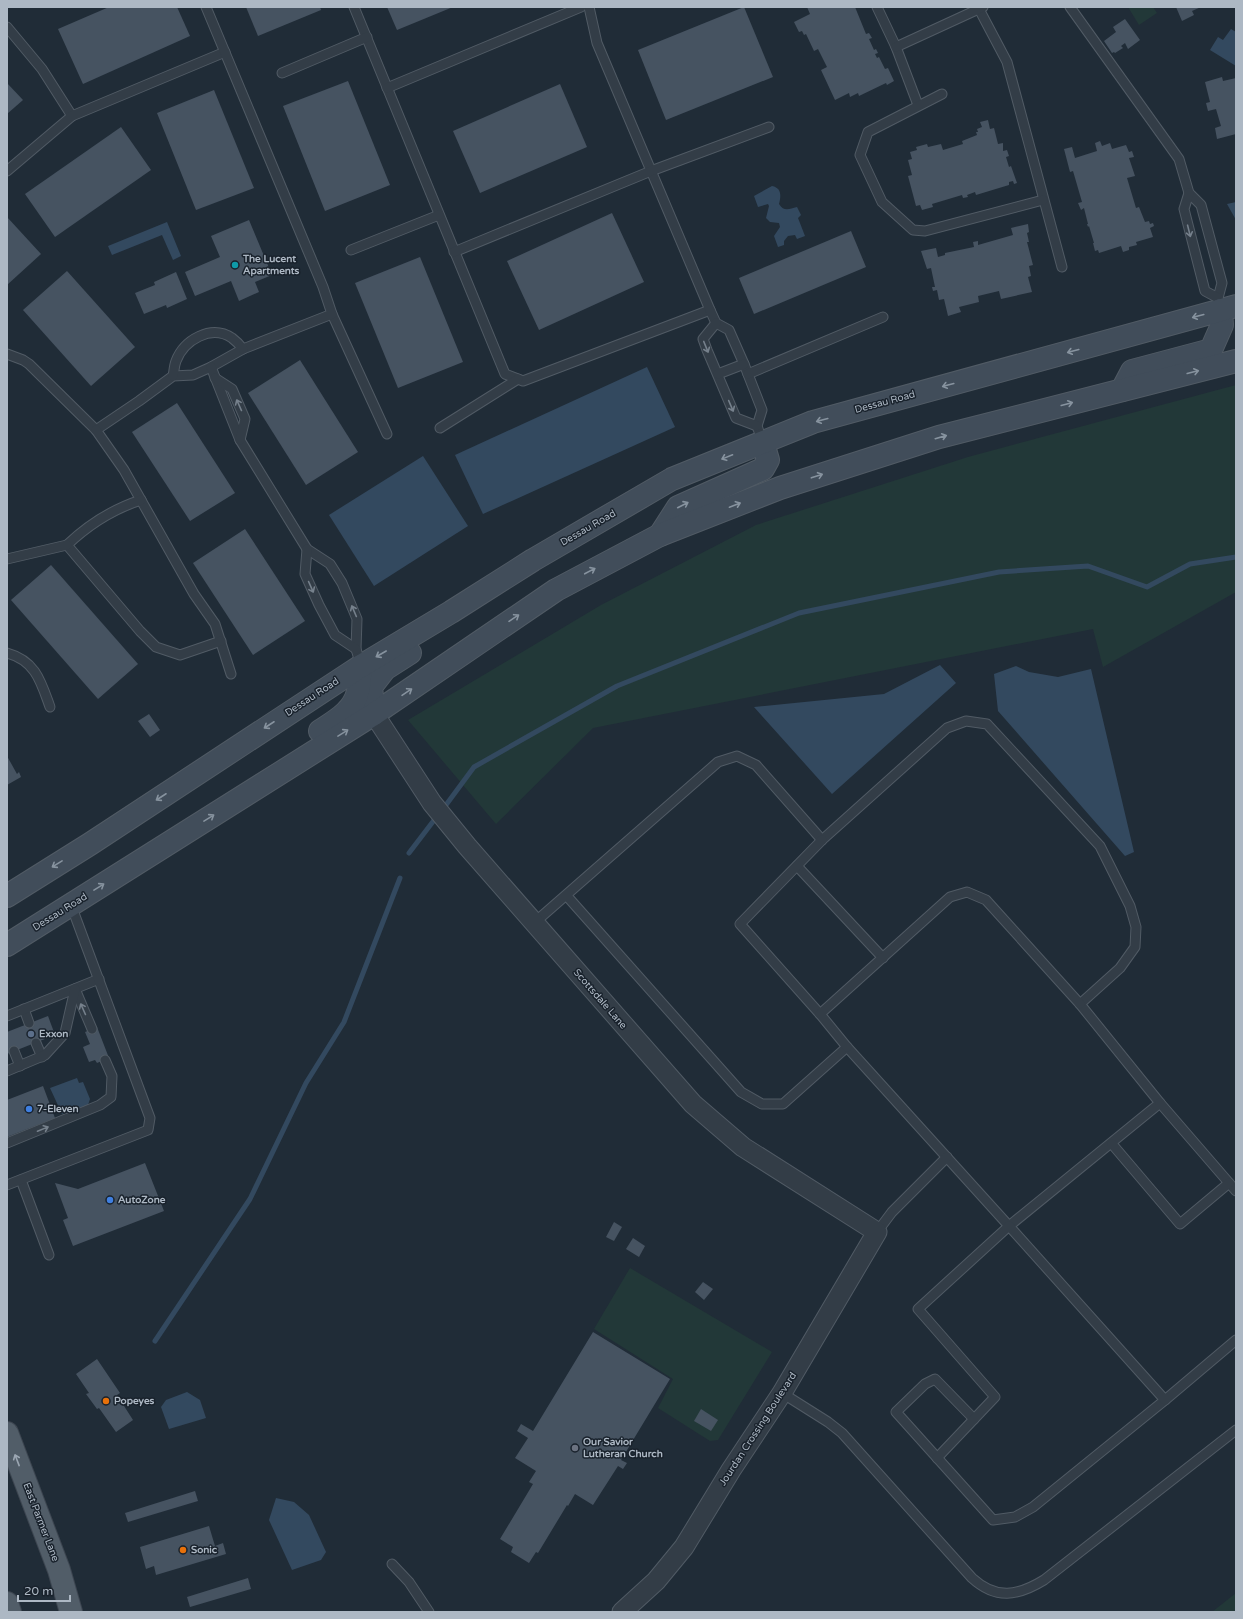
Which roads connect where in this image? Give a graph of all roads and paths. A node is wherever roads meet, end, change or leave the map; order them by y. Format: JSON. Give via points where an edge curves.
{"nodes":[{"id":1,"x":206,"y":7,"type":"edge"},
{"id":2,"x":354,"y":7,"type":"edge"},
{"id":3,"x":580,"y":7,"type":"edge"},
{"id":4,"x":589,"y":7,"type":"edge"},
{"id":5,"x":877,"y":7,"type":"edge"},
{"id":6,"x":1070,"y":7,"type":"edge"},
{"id":7,"x":981,"y":8,"type":"edge"},
{"id":8,"x":7,"y":27,"type":"edge"},
{"id":9,"x":367,"y":37,"type":"junction"},
{"id":10,"x":896,"y":47,"type":"junction"},
{"id":11,"x":225,"y":52,"type":"junction"},
{"id":12,"x":282,"y":73,"type":"dead end"},
{"id":13,"x":387,"y":88,"type":"junction"},
{"id":14,"x":942,"y":94,"type":"dead end"},
{"id":15,"x":918,"y":106,"type":"junction"},
{"id":16,"x":72,"y":116,"type":"junction"},
{"id":17,"x":768,"y":127,"type":"dead end"},
{"id":18,"x":7,"y":171,"type":"edge"},
{"id":19,"x":651,"y":171,"type":"junction"},
{"id":20,"x":1189,"y":193,"type":"junction"},
{"id":21,"x":1043,"y":200,"type":"junction"},
{"id":22,"x":440,"y":215,"type":"junction"},
{"id":23,"x":351,"y":250,"type":"dead end"},
{"id":24,"x":454,"y":252,"type":"junction"},
{"id":25,"x":1062,"y":267,"type":"dead end"},
{"id":26,"x":1225,"y":305,"type":"edge"},
{"id":27,"x":710,"y":310,"type":"junction"},
{"id":28,"x":332,"y":314,"type":"junction"},
{"id":29,"x":883,"y":317,"type":"dead end"},
{"id":30,"x":716,"y":323,"type":"junction"},
{"id":31,"x":1236,"y":329,"type":"edge"},
{"id":32,"x":243,"y":349,"type":"junction"},
{"id":33,"x":7,"y":354,"type":"edge"},
{"id":34,"x":1228,"y":363,"type":"edge"},
{"id":35,"x":744,"y":364,"type":"junction"},
{"id":36,"x":211,"y":367,"type":"junction"},
{"id":37,"x":718,"y":374,"type":"junction"},
{"id":38,"x":748,"y":374,"type":"junction"},
{"id":39,"x":173,"y":376,"type":"junction"},
{"id":40,"x":518,"y":379,"type":"junction"},
{"id":41,"x":1122,"y":390,"type":"junction"},
{"id":42,"x":440,"y":428,"type":"dead end"},
{"id":43,"x":96,"y":430,"type":"junction"},
{"id":44,"x":387,"y":434,"type":"dead end"},
{"id":45,"x":760,"y":434,"type":"junction"},
{"id":46,"x":141,"y":500,"type":"junction"},
{"id":47,"x":660,"y":535,"type":"junction"},
{"id":48,"x":67,"y":545,"type":"junction"},
{"id":49,"x":307,"y":549,"type":"junction"},
{"id":50,"x":7,"y":559,"type":"edge"},
{"id":51,"x":451,"y":612,"type":"junction"},
{"id":52,"x":221,"y":641,"type":"junction"},
{"id":53,"x":7,"y":653,"type":"edge"},
{"id":54,"x":358,"y":658,"type":"junction"},
{"id":55,"x":231,"y":674,"type":"dead end"},
{"id":56,"x":50,"y":707,"type":"dead end"},
{"id":57,"x":374,"y":714,"type":"junction"},
{"id":58,"x":292,"y":766,"type":"junction"},
{"id":59,"x":822,"y":840,"type":"junction"},
{"id":60,"x":797,"y":866,"type":"junction"},
{"id":61,"x":566,"y":895,"type":"junction"},
{"id":62,"x":7,"y":896,"type":"edge"},
{"id":63,"x":71,"y":905,"type":"junction"},
{"id":64,"x":534,"y":923,"type":"junction"},
{"id":65,"x":7,"y":945,"type":"edge"},
{"id":66,"x":883,"y":958,"type":"junction"},
{"id":67,"x":99,"y":979,"type":"junction"},
{"id":68,"x":75,"y":989,"type":"junction"},
{"id":69,"x":1080,"y":1004,"type":"junction"},
{"id":70,"x":24,"y":1009,"type":"junction"},
{"id":71,"x":820,"y":1014,"type":"junction"},
{"id":72,"x":7,"y":1016,"type":"edge"},
{"id":73,"x":29,"y":1023,"type":"dead end"},
{"id":74,"x":92,"y":1029,"type":"dead end"},
{"id":75,"x":36,"y":1043,"type":"dead end"},
{"id":76,"x":847,"y":1047,"type":"junction"},
{"id":77,"x":14,"y":1052,"type":"dead end"},
{"id":78,"x":42,"y":1057,"type":"junction"},
{"id":79,"x":105,"y":1060,"type":"dead end"},
{"id":80,"x":20,"y":1066,"type":"junction"},
{"id":81,"x":7,"y":1071,"type":"edge"},
{"id":82,"x":1160,"y":1103,"type":"junction"},
{"id":83,"x":7,"y":1143,"type":"edge"},
{"id":84,"x":1112,"y":1144,"type":"junction"},
{"id":85,"x":947,"y":1157,"type":"junction"},
{"id":86,"x":21,"y":1180,"type":"junction"},
{"id":87,"x":1229,"y":1183,"type":"junction"},
{"id":88,"x":7,"y":1185,"type":"edge"},
{"id":89,"x":1236,"y":1191,"type":"edge"},
{"id":90,"x":1009,"y":1226,"type":"junction"},
{"id":91,"x":877,"y":1232,"type":"junction"},
{"id":92,"x":49,"y":1255,"type":"dead end"},
{"id":93,"x":1236,"y":1340,"type":"edge"},
{"id":94,"x":782,"y":1394,"type":"junction"},
{"id":95,"x":1164,"y":1400,"type":"junction"},
{"id":96,"x":974,"y":1419,"type":"junction"},
{"id":97,"x":1236,"y":1430,"type":"edge"},
{"id":98,"x":7,"y":1433,"type":"edge"},
{"id":99,"x":937,"y":1458,"type":"junction"},
{"id":100,"x":392,"y":1564,"type":"dead end"},
{"id":101,"x":7,"y":1603,"type":"edge"},
{"id":102,"x":10,"y":1612,"type":"edge"},
{"id":103,"x":71,"y":1612,"type":"edge"},
{"id":104,"x":429,"y":1612,"type":"edge"},
{"id":105,"x":622,"y":1612,"type":"edge"}],
"edges":[{"from":1,"to":11,"type":"lane"},
{"from":2,"to":9,"type":"lane"},
{"from":3,"to":13,"type":"lane"},
{"from":4,"to":19,"type":"lane","via":[[597,43]]},
{"from":5,"to":10,"type":"lane"},
{"from":6,"to":20,"type":"lane","via":[[1179,159]]},
{"from":7,"to":10,"type":"lane"},
{"from":7,"to":21,"type":"lane","via":[[1007,62]]},
{"from":8,"to":16,"type":"lane","via":[[42,69]]},
{"from":9,"to":12,"type":"lane"},
{"from":9,"to":13,"type":"lane"},
{"from":10,"to":15,"type":"lane"},
{"from":11,"to":16,"type":"lane"},
{"from":11,"to":28,"type":"lane"},
{"from":13,"to":22,"type":"lane"},
{"from":14,"to":15,"type":"lane"},
{"from":15,"to":21,"type":"lane","via":[[868,132],[860,155],[882,202],[913,230],[925,231]]},
{"from":16,"to":18,"type":"lane"},
{"from":17,"to":19,"type":"lane"},
{"from":19,"to":24,"type":"lane"},
{"from":19,"to":27,"type":"lane"},
{"from":20,"to":26,"type":"lane","via":[[1201,205],[1222,283]]},
{"from":20,"to":26,"type":"lane","one_way":true,"via":[[1184,209],[1205,291]]},
{"from":21,"to":25,"type":"lane"},
{"from":22,"to":23,"type":"lane"},
{"from":22,"to":24,"type":"lane"},
{"from":24,"to":40,"type":"lane","via":[[505,374]]},
{"from":26,"to":41,"type":"main road","via":[[1222,325],[1211,350],[1132,371]]},
{"from":26,"to":45,"type":"main road","name":"Dessau Road","one_way":true,"via":[[813,422]]},
{"from":27,"to":30,"type":"lane"},
{"from":27,"to":40,"type":"lane","via":[[523,381]]},
{"from":28,"to":32,"type":"lane"},
{"from":28,"to":44,"type":"lane"},
{"from":29,"to":38,"type":"lane"},
{"from":30,"to":35,"type":"lane","via":[[729,330]]},
{"from":30,"to":37,"type":"lane","one_way":true,"via":[[703,339]]},
{"from":31,"to":34,"type":"main road"},
{"from":32,"to":36,"type":"lane"},
{"from":32,"to":39,"type":"lane","via":[[231,337],[215,333],[201,335],[186,344],[176,361]]},
{"from":33,"to":43,"type":"lane","via":[[29,364]]},
{"from":41,"to":34,"type":"main road","name":"Dessau Road","one_way":true},
{"from":35,"to":37,"type":"lane"},
{"from":35,"to":38,"type":"lane"},
{"from":36,"to":39,"type":"lane","via":[[193,375]]},
{"from":36,"to":49,"type":"lane","via":[[215,378],[232,389],[245,419],[240,440]]},
{"from":37,"to":45,"type":"lane","one_way":true,"via":[[736,418]]},
{"from":38,"to":45,"type":"lane","via":[[762,410]]},
{"from":39,"to":43,"type":"lane"},
{"from":40,"to":42,"type":"lane"},
{"from":47,"to":41,"type":"main road","name":"Dessau Road","one_way":true,"via":[[780,488],[939,437]]},
{"from":43,"to":46,"type":"lane"},
{"from":47,"to":45,"type":"main road","one_way":true,"via":[[678,507],[763,469],[768,460]]},
{"from":45,"to":51,"type":"main road","name":"Dessau Road","one_way":true,"via":[[672,479],[533,560]]},
{"from":46,"to":48,"type":"lane","via":[[103,517]]},
{"from":46,"to":52,"type":"lane","via":[[193,592],[215,624]]},
{"from":57,"to":47,"type":"main road","name":"Dessau Road","one_way":true,"via":[[556,590]]},
{"from":48,"to":50,"type":"lane"},
{"from":48,"to":52,"type":"lane","via":[[156,647],[180,655]]},
{"from":49,"to":54,"type":"lane","one_way":true,"via":[[305,574],[319,605],[335,635]]},
{"from":54,"to":49,"type":"lane","one_way":true,"via":[[357,619],[342,583],[330,564]]},
{"from":51,"to":54,"type":"main road","name":"Dessau Road","one_way":true},
{"from":51,"to":57,"type":"main road","via":[[436,636],[385,669],[371,687]]},
{"from":52,"to":55,"type":"lane"},
{"from":53,"to":56,"type":"lane","via":[[29,663],[42,685]]},
{"from":54,"to":58,"type":"main road","via":[[358,692],[350,708],[312,736]]},
{"from":54,"to":62,"type":"main road","name":"Dessau Road","one_way":true,"via":[[90,844]]},
{"from":58,"to":57,"type":"main road","name":"Dessau Road","one_way":true},
{"from":57,"to":64,"type":"street","name":"Scottsdale Lane","via":[[432,803]]},
{"from":63,"to":58,"type":"main road","name":"Dessau Road","one_way":true},
{"from":59,"to":60,"type":"lane"},
{"from":59,"to":61,"type":"lane","via":[[756,765],[737,756],[718,762]]},
{"from":59,"to":69,"type":"lane","via":[[947,728],[966,721],[987,724],[1100,846],[1130,906],[1136,927],[1135,947],[1120,968]]},
{"from":60,"to":66,"type":"lane"},
{"from":60,"to":71,"type":"lane","via":[[740,924]]},
{"from":61,"to":64,"type":"lane"},
{"from":61,"to":76,"type":"lane","via":[[741,1092],[762,1104],[783,1104]]},
{"from":63,"to":65,"type":"main road","name":"Dessau Road"},
{"from":63,"to":67,"type":"lane"},
{"from":64,"to":91,"type":"street","name":"Scottsdale Lane","via":[[693,1104],[743,1147]]},
{"from":66,"to":69,"type":"lane","via":[[950,897],[967,892],[986,900]]},
{"from":66,"to":71,"type":"lane"},
{"from":67,"to":68,"type":"lane"},
{"from":67,"to":86,"type":"lane","via":[[150,1118],[148,1130]]},
{"from":68,"to":70,"type":"lane"},
{"from":74,"to":68,"type":"lane","one_way":true},
{"from":68,"to":78,"type":"lane","via":[[65,1033]]},
{"from":69,"to":82,"type":"lane"},
{"from":70,"to":72,"type":"lane"},
{"from":70,"to":73,"type":"lane"},
{"from":71,"to":76,"type":"lane"},
{"from":75,"to":78,"type":"lane"},
{"from":76,"to":85,"type":"lane"},
{"from":77,"to":80,"type":"lane"},
{"from":78,"to":80,"type":"lane"},
{"from":83,"to":79,"type":"lane","one_way":true,"via":[[100,1105],[111,1097],[112,1076]]},
{"from":80,"to":81,"type":"lane"},
{"from":82,"to":84,"type":"lane"},
{"from":82,"to":87,"type":"lane"},
{"from":84,"to":87,"type":"lane","via":[[1180,1224]]},
{"from":84,"to":90,"type":"lane"},
{"from":85,"to":90,"type":"lane"},
{"from":85,"to":91,"type":"lane","via":[[892,1212]]},
{"from":86,"to":88,"type":"lane"},
{"from":86,"to":92,"type":"lane"},
{"from":87,"to":89,"type":"lane"},
{"from":90,"to":95,"type":"lane"},
{"from":90,"to":96,"type":"lane","via":[[918,1309],[995,1397]]},
{"from":91,"to":94,"type":"street","name":"Jourdan Crossing Boulevard"},
{"from":93,"to":95,"type":"lane"},
{"from":94,"to":97,"type":"lane","via":[[842,1433],[972,1578],[987,1589],[1003,1594],[1022,1591],[1044,1580]]},
{"from":94,"to":105,"type":"street","name":"Jourdan Crossing Boulevard","via":[[684,1547],[656,1581]]},
{"from":95,"to":99,"type":"lane","via":[[1033,1507],[1015,1517],[993,1520]]},
{"from":96,"to":99,"type":"lane"},
{"from":96,"to":99,"type":"lane","via":[[935,1379],[925,1384],[896,1412]]},
{"from":103,"to":98,"type":"main road","name":"East Parmer Lane","one_way":true,"via":[[59,1570]]},
{"from":100,"to":104,"type":"lane","via":[[409,1582]]},
{"from":101,"to":102,"type":"main road"}]}
